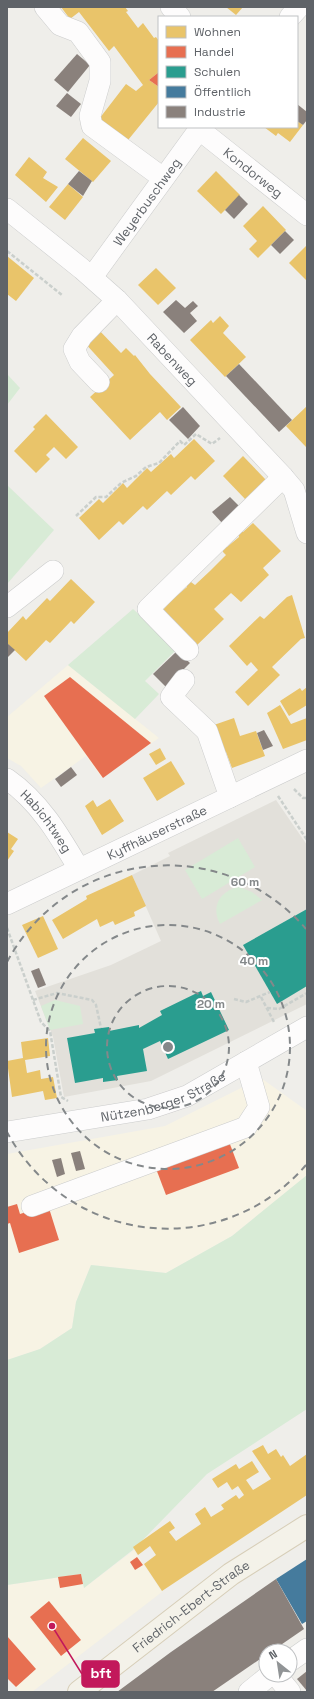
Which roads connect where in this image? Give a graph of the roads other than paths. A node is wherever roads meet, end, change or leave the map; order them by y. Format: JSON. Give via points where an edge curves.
{"nodes":[{"id":1,"x":44,"y":7,"type":"edge"},
{"id":2,"x":171,"y":7,"type":"edge"},
{"id":3,"x":299,"y":7,"type":"edge"},
{"id":4,"x":179,"y":16,"type":"edge"},
{"id":5,"x":291,"y":16,"type":"edge"},
{"id":6,"x":200,"y":128,"type":"edge"},
{"id":7,"x":163,"y":178,"type":"junction"},
{"id":8,"x":7,"y":209,"type":"edge"},
{"id":9,"x":307,"y":215,"type":"edge"},
{"id":10,"x":92,"y":277,"type":"junction"},
{"id":11,"x":116,"y":300,"type":"junction"},
{"id":12,"x":99,"y":382,"type":"dead end"},
{"id":13,"x":295,"y":482,"type":"edge"},
{"id":14,"x":307,"y":533,"type":"edge"},
{"id":15,"x":53,"y":571,"type":"dead end"},
{"id":16,"x":7,"y":607,"type":"edge"},
{"id":17,"x":188,"y":650,"type":"dead end"},
{"id":18,"x":184,"y":680,"type":"dead end"},
{"id":19,"x":307,"y":760,"type":"edge"},
{"id":20,"x":7,"y":779,"type":"edge"},
{"id":21,"x":230,"y":797,"type":"junction"},
{"id":22,"x":79,"y":869,"type":"junction"},
{"id":23,"x":7,"y":904,"type":"edge"},
{"id":24,"x":307,"y":1027,"type":"edge"},
{"id":25,"x":246,"y":1062,"type":"junction"},
{"id":26,"x":7,"y":1132,"type":"edge"},
{"id":27,"x":32,"y":1206,"type":"dead end"},
{"id":28,"x":307,"y":1526,"type":"edge"},
{"id":29,"x":307,"y":1649,"type":"edge"},
{"id":30,"x":298,"y":1655,"type":"edge"},
{"id":31,"x":260,"y":1683,"type":"edge"},
{"id":32,"x":283,"y":1683,"type":"edge"},
{"id":33,"x":79,"y":1692,"type":"edge"},
{"id":34,"x":249,"y":1692,"type":"edge"},
{"id":35,"x":290,"y":1692,"type":"edge"}],
"edges":[{"from":1,"to":7,"type":"street","via":[[60,25],[78,32],[100,62],[100,81],[90,116],[92,126]]},
{"from":2,"to":4,"type":"street"},
{"from":3,"to":5,"type":"street"},
{"from":6,"to":7,"type":"street","name":"Weyerbuschweg"},
{"from":6,"to":9,"type":"street","name":"Kondorweg"},
{"from":7,"to":10,"type":"street","name":"Weyerbuschweg"},
{"from":8,"to":10,"type":"street","name":"Rabenweg"},
{"from":10,"to":11,"type":"street","name":"Rabenweg"},
{"from":11,"to":12,"type":"street","via":[[82,336],[74,349],[80,362]]},
{"from":11,"to":13,"type":"street","name":"Rabenweg","via":[[235,427]]},
{"from":13,"to":14,"type":"street","name":"Rabenweg"},
{"from":13,"to":17,"type":"street","via":[[148,609]]},
{"from":15,"to":16,"type":"street"},
{"from":18,"to":21,"type":"street","via":[[171,697],[207,731]]},
{"from":19,"to":21,"type":"street","name":"Kyffhäuserstraße"},
{"from":20,"to":22,"type":"street","name":"Habichtweg","via":[[19,787],[45,814]]},
{"from":21,"to":22,"type":"street","name":"Kyffhäuserstraße"},
{"from":22,"to":23,"type":"street","name":"Kyffhäuserstraße"},
{"from":24,"to":25,"type":"street","name":"Nützenberger Straße"},
{"from":25,"to":26,"type":"street","name":"Nützenberger Straße","via":[[187,1096],[148,1109]]},
{"from":25,"to":27,"type":"street","via":[[259,1107],[246,1127]]},
{"from":28,"to":33,"type":"main road","name":"Friedrich-Ebert-Straße","via":[[231,1574]]},
{"from":29,"to":30,"type":"street"},
{"from":31,"to":34,"type":"street"},
{"from":32,"to":35,"type":"street"}]}
